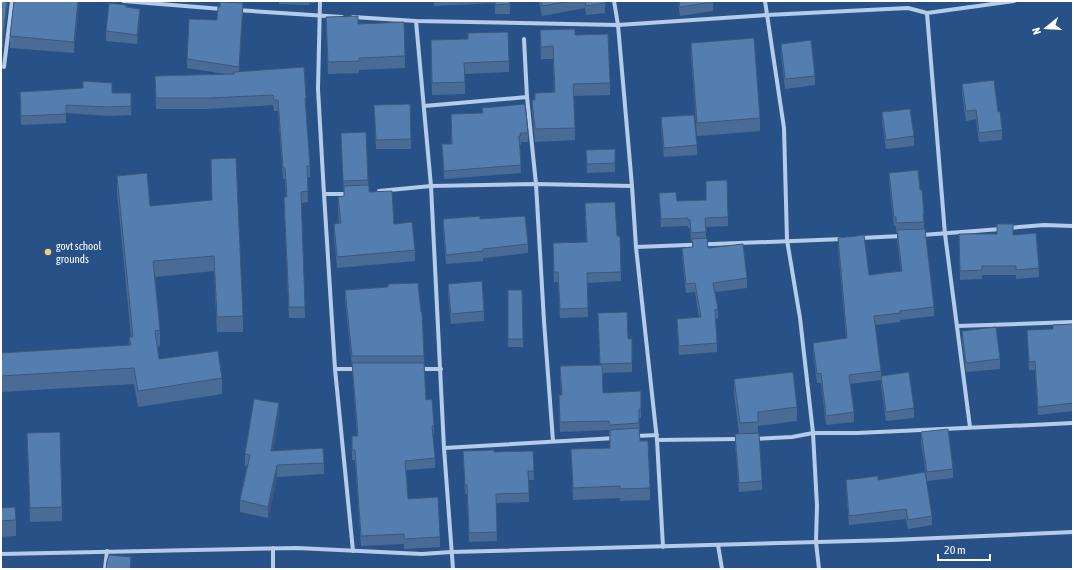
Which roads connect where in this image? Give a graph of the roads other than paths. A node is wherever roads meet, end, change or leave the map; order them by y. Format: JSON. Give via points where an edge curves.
{"nodes":[{"id":1,"x":12,"y":1,"type":"edge"},
{"id":2,"x":123,"y":1,"type":"edge"},
{"id":3,"x":320,"y":1,"type":"edge"},
{"id":4,"x":614,"y":1,"type":"edge"},
{"id":5,"x":765,"y":1,"type":"edge"},
{"id":6,"x":1014,"y":1,"type":"edge"},
{"id":7,"x":228,"y":9,"type":"edge"},
{"id":8,"x":235,"y":10,"type":"edge"},
{"id":9,"x":926,"y":13,"type":"junction"},
{"id":10,"x":767,"y":15,"type":"junction"},
{"id":11,"x":320,"y":16,"type":"junction"},
{"id":12,"x":416,"y":21,"type":"junction"},
{"id":13,"x":618,"y":25,"type":"junction"},
{"id":14,"x":524,"y":39,"type":"dead end"},
{"id":15,"x":4,"y":68,"type":"dead end"},
{"id":16,"x":527,"y":97,"type":"junction"},
{"id":17,"x":424,"y":106,"type":"junction"},
{"id":18,"x":536,"y":184,"type":"junction"},
{"id":19,"x":431,"y":186,"type":"junction"},
{"id":20,"x":632,"y":186,"type":"junction"},
{"id":21,"x":370,"y":192,"type":"edge"},
{"id":22,"x":355,"y":193,"type":"edge"},
{"id":23,"x":324,"y":194,"type":"junction"},
{"id":24,"x":1073,"y":226,"type":"edge"},
{"id":25,"x":946,"y":234,"type":"junction"},
{"id":26,"x":915,"y":235,"type":"edge"},
{"id":27,"x":908,"y":236,"type":"edge"},
{"id":28,"x":847,"y":238,"type":"edge"},
{"id":29,"x":855,"y":238,"type":"edge"},
{"id":30,"x":787,"y":240,"type":"junction"},
{"id":31,"x":636,"y":247,"type":"junction"},
{"id":32,"x":1073,"y":322,"type":"edge"},
{"id":33,"x":957,"y":326,"type":"junction"},
{"id":34,"x":335,"y":369,"type":"junction"},
{"id":35,"x":358,"y":369,"type":"edge"},
{"id":36,"x":411,"y":369,"type":"edge"},
{"id":37,"x":441,"y":369,"type":"junction"},
{"id":38,"x":1073,"y":423,"type":"edge"},
{"id":39,"x":970,"y":427,"type":"junction"},
{"id":40,"x":813,"y":433,"type":"junction"},
{"id":41,"x":620,"y":437,"type":"edge"},
{"id":42,"x":627,"y":437,"type":"edge"},
{"id":43,"x":657,"y":438,"type":"junction"},
{"id":44,"x":742,"y":439,"type":"edge"},
{"id":45,"x":749,"y":439,"type":"edge"},
{"id":46,"x":553,"y":441,"type":"junction"},
{"id":47,"x":444,"y":448,"type":"junction"},
{"id":48,"x":1073,"y":532,"type":"edge"},
{"id":49,"x":816,"y":542,"type":"junction"},
{"id":50,"x":718,"y":545,"type":"junction"},
{"id":51,"x":663,"y":547,"type":"junction"},
{"id":52,"x":273,"y":548,"type":"junction"},
{"id":53,"x":107,"y":551,"type":"junction"},
{"id":54,"x":352,"y":551,"type":"junction"},
{"id":55,"x":451,"y":552,"type":"junction"},
{"id":56,"x":1,"y":554,"type":"edge"},
{"id":57,"x":105,"y":569,"type":"edge"},
{"id":58,"x":273,"y":569,"type":"edge"},
{"id":59,"x":453,"y":569,"type":"edge"},
{"id":60,"x":722,"y":569,"type":"edge"},
{"id":61,"x":819,"y":569,"type":"edge"}],
"edges":[{"from":1,"to":15,"type":"street"},
{"from":2,"to":7,"type":"street"},
{"from":3,"to":11,"type":"street"},
{"from":4,"to":13,"type":"street"},
{"from":5,"to":10,"type":"street"},
{"from":6,"to":9,"type":"street"},
{"from":8,"to":11,"type":"street"},
{"from":9,"to":10,"type":"street","via":[[908,8]]},
{"from":9,"to":25,"type":"street"},
{"from":10,"to":13,"type":"street"},
{"from":10,"to":30,"type":"street","via":[[784,128]]},
{"from":11,"to":12,"type":"street"},
{"from":11,"to":23,"type":"street","via":[[318,89]]},
{"from":12,"to":13,"type":"street"},
{"from":12,"to":17,"type":"street"},
{"from":13,"to":20,"type":"street"},
{"from":14,"to":16,"type":"street"},
{"from":16,"to":17,"type":"street"},
{"from":16,"to":18,"type":"street"},
{"from":17,"to":19,"type":"street"},
{"from":18,"to":19,"type":"street"},
{"from":18,"to":20,"type":"street"},
{"from":18,"to":46,"type":"street"},
{"from":19,"to":21,"type":"street"},
{"from":19,"to":37,"type":"street"},
{"from":20,"to":31,"type":"street"},
{"from":22,"to":23,"type":"street"},
{"from":23,"to":34,"type":"street"},
{"from":24,"to":25,"type":"street","via":[[1044,225]]},
{"from":25,"to":26,"type":"street"},
{"from":25,"to":33,"type":"street"},
{"from":27,"to":29,"type":"street"},
{"from":28,"to":30,"type":"street"},
{"from":30,"to":31,"type":"street"},
{"from":30,"to":40,"type":"street","via":[[800,318]]},
{"from":31,"to":43,"type":"street"},
{"from":32,"to":33,"type":"street"},
{"from":33,"to":39,"type":"street"},
{"from":34,"to":35,"type":"street"},
{"from":34,"to":54,"type":"street"},
{"from":36,"to":37,"type":"street"},
{"from":37,"to":47,"type":"street"},
{"from":38,"to":39,"type":"street"},
{"from":39,"to":40,"type":"street"},
{"from":40,"to":45,"type":"street","via":[[792,437]]},
{"from":40,"to":49,"type":"street"},
{"from":41,"to":46,"type":"street"},
{"from":42,"to":43,"type":"street"},
{"from":43,"to":44,"type":"street"},
{"from":43,"to":51,"type":"street"},
{"from":46,"to":47,"type":"street"},
{"from":47,"to":55,"type":"street"},
{"from":48,"to":49,"type":"street"},
{"from":49,"to":50,"type":"street"},
{"from":49,"to":61,"type":"street"},
{"from":50,"to":51,"type":"street"},
{"from":50,"to":60,"type":"street"},
{"from":51,"to":55,"type":"street"},
{"from":52,"to":53,"type":"street"},
{"from":52,"to":54,"type":"street"},
{"from":52,"to":58,"type":"street"},
{"from":53,"to":56,"type":"street"},
{"from":53,"to":57,"type":"street"},
{"from":54,"to":55,"type":"street","via":[[422,554]]},
{"from":55,"to":59,"type":"street"}]}
